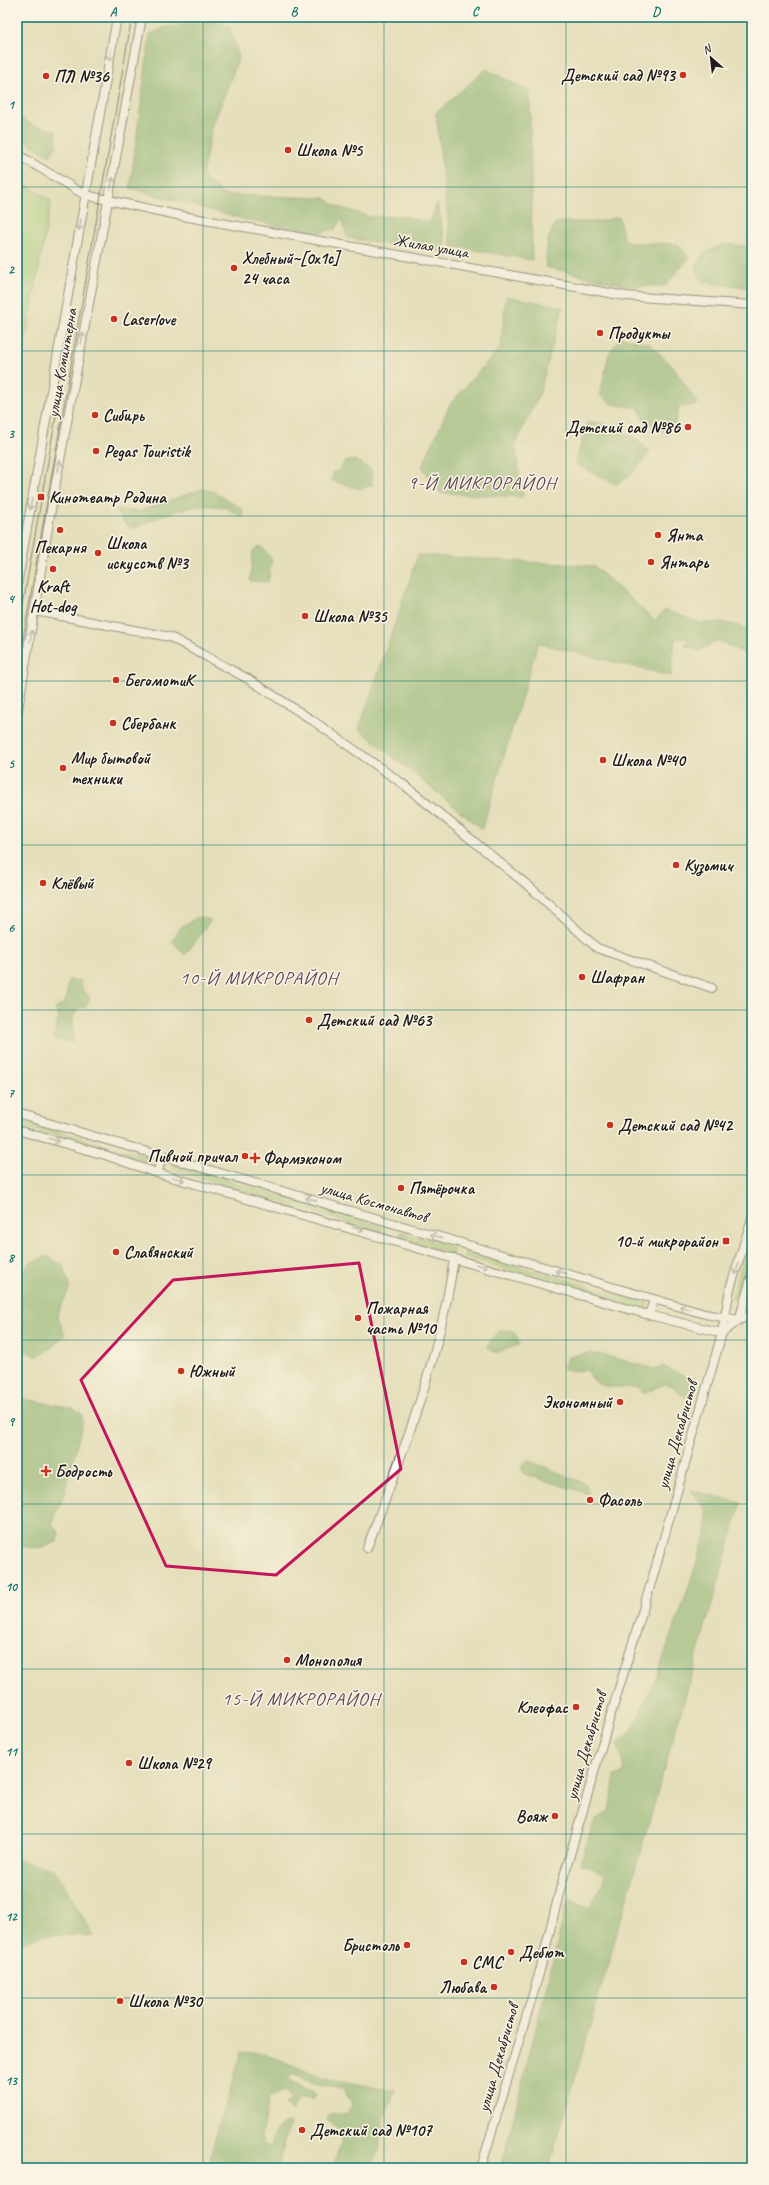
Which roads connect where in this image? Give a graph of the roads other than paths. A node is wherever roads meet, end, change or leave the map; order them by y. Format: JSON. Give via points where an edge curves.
{"nodes":[{"id":1,"x":117,"y":17,"type":"edge"},
{"id":2,"x":142,"y":17,"type":"edge"},
{"id":3,"x":17,"y":154,"type":"edge"},
{"id":4,"x":85,"y":195,"type":"junction"},
{"id":5,"x":108,"y":200,"type":"junction"},
{"id":6,"x":752,"y":304,"type":"edge"},
{"id":7,"x":17,"y":585,"type":"edge"},
{"id":8,"x":35,"y":611,"type":"junction"},
{"id":9,"x":17,"y":715,"type":"edge"},
{"id":10,"x":712,"y":988,"type":"dead end"},
{"id":11,"x":17,"y":1114,"type":"edge"},
{"id":12,"x":17,"y":1130,"type":"edge"},
{"id":13,"x":163,"y":1156,"type":"junction"},
{"id":14,"x":157,"y":1173,"type":"junction"},
{"id":15,"x":752,"y":1218,"type":"edge"},
{"id":16,"x":454,"y":1258,"type":"junction"},
{"id":17,"x":752,"y":1275,"type":"edge"},
{"id":18,"x":654,"y":1299,"type":"junction"},
{"id":19,"x":649,"y":1315,"type":"junction"},
{"id":20,"x":752,"y":1315,"type":"edge"},
{"id":21,"x":723,"y":1318,"type":"junction"},
{"id":22,"x":739,"y":1320,"type":"junction"},
{"id":23,"x":722,"y":1333,"type":"junction"},
{"id":24,"x":367,"y":1548,"type":"dead end"},
{"id":25,"x":481,"y":2168,"type":"edge"}],
"edges":[{"from":1,"to":4,"type":"street","name":"улица Коминтерна","one_way":true},
{"from":5,"to":2,"type":"street","name":"улица Коминтерна","one_way":true},
{"from":3,"to":4,"type":"street","name":"Жилая улица"},
{"from":4,"to":5,"type":"street","name":"Жилая улица"},
{"from":4,"to":7,"type":"street","name":"улица Коминтерна","one_way":true},
{"from":5,"to":6,"type":"street","name":"Жилая улица","via":[[177,215],[626,296]]},
{"from":8,"to":5,"type":"street","name":"улица Коминтерна","one_way":true,"via":[[53,498]]},
{"from":9,"to":8,"type":"street","name":"улица Коминтерна","one_way":true},
{"from":8,"to":10,"type":"street","via":[[170,637],[248,679],[403,784],[531,888],[598,948]]},
{"from":11,"to":13,"type":"street","name":"улица Космонавтов"},
{"from":12,"to":14,"type":"street","name":"улица Космонавтов","one_way":true},
{"from":13,"to":14,"type":"street"},
{"from":18,"to":13,"type":"street","name":"улица Космонавтов","one_way":true},
{"from":14,"to":16,"type":"street","name":"улица Космонавтов","one_way":true},
{"from":15,"to":21,"type":"street","name":"улица Декабристов","one_way":true},
{"from":16,"to":19,"type":"street","name":"улица Космонавтов","one_way":true},
{"from":16,"to":24,"type":"street","via":[[434,1357],[404,1449]]},
{"from":17,"to":22,"type":"street"},
{"from":18,"to":19,"type":"street"},
{"from":21,"to":18,"type":"street","name":"улица Космонавтов","one_way":true},
{"from":19,"to":23,"type":"street","name":"улица Космонавтов"},
{"from":20,"to":22,"type":"street"},
{"from":21,"to":22,"type":"street","name":"улица Космонавтов"},
{"from":21,"to":23,"type":"street","name":"улица Декабристов"},
{"from":22,"to":23,"type":"street"},
{"from":23,"to":25,"type":"street","name":"улица Декабристов"}]}
